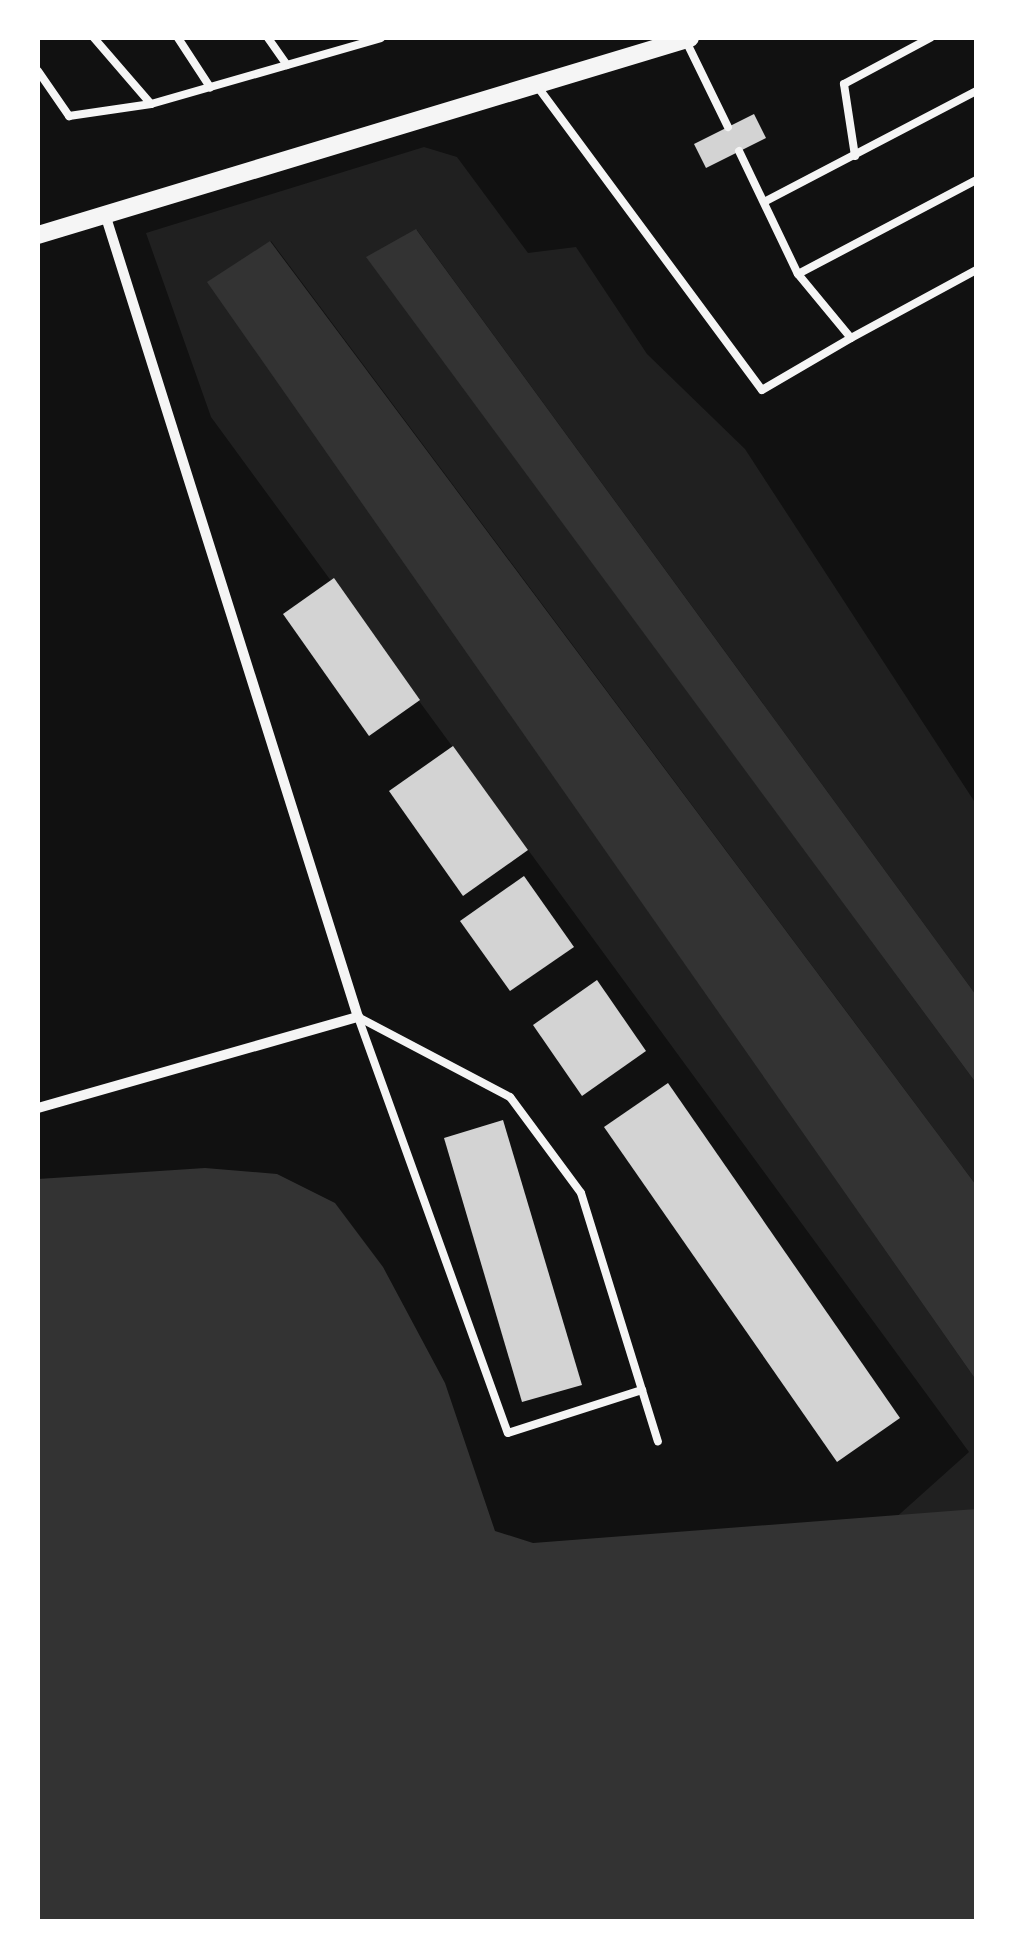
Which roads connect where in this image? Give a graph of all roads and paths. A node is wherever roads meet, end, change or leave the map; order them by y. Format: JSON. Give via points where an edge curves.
{"nodes":[{"id":1,"x":94,"y":38,"type":"edge"},
{"id":2,"x":178,"y":38,"type":"edge"},
{"id":3,"x":268,"y":38,"type":"edge"},
{"id":4,"x":381,"y":38,"type":"edge"},
{"id":5,"x":688,"y":38,"type":"edge"},
{"id":6,"x":930,"y":38,"type":"edge"},
{"id":7,"x":286,"y":65,"type":"junction"},
{"id":8,"x":38,"y":71,"type":"edge"},
{"id":9,"x":536,"y":85,"type":"junction"},
{"id":10,"x":210,"y":87,"type":"junction"},
{"id":11,"x":976,"y":91,"type":"edge"},
{"id":12,"x":151,"y":104,"type":"junction"},
{"id":13,"x":728,"y":127,"type":"dead end"},
{"id":14,"x":739,"y":151,"type":"dead end"},
{"id":15,"x":855,"y":156,"type":"junction"},
{"id":16,"x":976,"y":180,"type":"edge"},
{"id":17,"x":764,"y":202,"type":"junction"},
{"id":18,"x":105,"y":214,"type":"junction"},
{"id":19,"x":38,"y":235,"type":"edge"},
{"id":20,"x":976,"y":270,"type":"edge"},
{"id":21,"x":798,"y":274,"type":"junction"},
{"id":22,"x":850,"y":338,"type":"junction"},
{"id":23,"x":358,"y":1016,"type":"junction"},
{"id":24,"x":38,"y":1108,"type":"edge"},
{"id":25,"x":642,"y":1390,"type":"junction"},
{"id":26,"x":658,"y":1441,"type":"dead end"}],
"edges":[{"from":1,"to":12,"type":"lane"},
{"from":2,"to":10,"type":"lane"},
{"from":3,"to":7,"type":"lane"},
{"from":4,"to":7,"type":"lane"},
{"from":5,"to":9,"type":"street"},
{"from":5,"to":13,"type":"lane"},
{"from":6,"to":15,"type":"lane","via":[[844,84]]},
{"from":7,"to":10,"type":"lane"},
{"from":8,"to":12,"type":"lane","via":[[70,116]]},
{"from":9,"to":18,"type":"street"},
{"from":9,"to":22,"type":"lane","via":[[762,390]]},
{"from":10,"to":12,"type":"lane"},
{"from":11,"to":15,"type":"lane"},
{"from":14,"to":17,"type":"lane"},
{"from":15,"to":17,"type":"lane"},
{"from":16,"to":21,"type":"lane"},
{"from":17,"to":21,"type":"lane"},
{"from":18,"to":19,"type":"street"},
{"from":18,"to":23,"type":"street"},
{"from":20,"to":22,"type":"lane"},
{"from":21,"to":22,"type":"lane"},
{"from":23,"to":24,"type":"street"},
{"from":23,"to":25,"type":"lane","via":[[510,1096],[581,1193]]},
{"from":23,"to":25,"type":"lane","via":[[508,1432]]},
{"from":25,"to":26,"type":"lane"}]}
